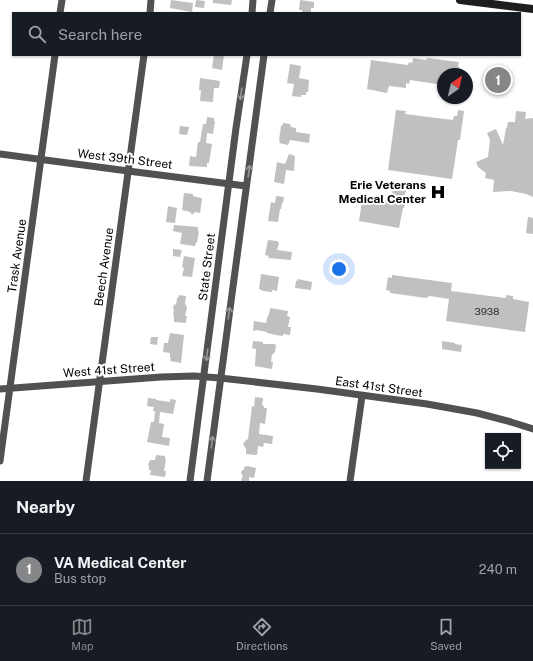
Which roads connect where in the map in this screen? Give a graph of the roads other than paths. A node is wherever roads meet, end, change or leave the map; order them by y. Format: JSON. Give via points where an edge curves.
{"nodes":[{"id":1,"x":62,"y":0,"type":"edge"},
{"id":2,"x":152,"y":0,"type":"edge"},
{"id":3,"x":253,"y":0,"type":"edge"},
{"id":4,"x":272,"y":0,"type":"edge"},
{"id":5,"x":460,"y":0,"type":"edge"},
{"id":6,"x":533,"y":9,"type":"edge"},
{"id":7,"x":60,"y":12,"type":"edge"},
{"id":8,"x":150,"y":12,"type":"edge"},
{"id":9,"x":252,"y":12,"type":"edge"},
{"id":10,"x":270,"y":12,"type":"edge"},
{"id":11,"x":55,"y":56,"type":"edge"},
{"id":12,"x":144,"y":56,"type":"edge"},
{"id":13,"x":247,"y":56,"type":"edge"},
{"id":14,"x":264,"y":56,"type":"edge"},
{"id":15,"x":0,"y":154,"type":"edge"},
{"id":16,"x":41,"y":159,"type":"junction"},
{"id":17,"x":128,"y":171,"type":"junction"},
{"id":18,"x":229,"y":183,"type":"junction"},
{"id":19,"x":246,"y":186,"type":"junction"},
{"id":20,"x":204,"y":377,"type":"junction"},
{"id":21,"x":220,"y":378,"type":"junction"},
{"id":22,"x":100,"y":382,"type":"junction"},
{"id":23,"x":10,"y":388,"type":"junction"},
{"id":24,"x":0,"y":389,"type":"edge"},
{"id":25,"x":362,"y":396,"type":"junction"},
{"id":26,"x":533,"y":429,"type":"edge"},
{"id":27,"x":0,"y":460,"type":"edge"},
{"id":28,"x":86,"y":481,"type":"edge"},
{"id":29,"x":190,"y":481,"type":"edge"},
{"id":30,"x":207,"y":481,"type":"edge"},
{"id":31,"x":350,"y":481,"type":"edge"}],
"edges":[{"from":1,"to":7,"type":"street"},
{"from":2,"to":8,"type":"street"},
{"from":3,"to":9,"type":"street"},
{"from":4,"to":10,"type":"street"},
{"from":5,"to":6,"type":"main road"},
{"from":11,"to":16,"type":"street","name":"Trask Avenue"},
{"from":12,"to":17,"type":"street","name":"Beech Avenue"},
{"from":13,"to":18,"type":"street","name":"State Street","one_way":true},
{"from":19,"to":14,"type":"street","one_way":true},
{"from":15,"to":16,"type":"street","name":"West 39th Street"},
{"from":16,"to":17,"type":"street","name":"West 39th Street"},
{"from":16,"to":23,"type":"street","name":"Trask Avenue"},
{"from":17,"to":18,"type":"street","name":"West 39th Street"},
{"from":17,"to":22,"type":"street","name":"Beech Avenue"},
{"from":18,"to":19,"type":"street","name":"West 39th Street"},
{"from":18,"to":20,"type":"street","name":"State Street","one_way":true},
{"from":21,"to":19,"type":"street","one_way":true},
{"from":20,"to":21,"type":"street","name":"West 41st Street"},
{"from":20,"to":22,"type":"street","name":"West 41st Street","via":[[161,377]]},
{"from":20,"to":29,"type":"street","name":"State Street"},
{"from":21,"to":25,"type":"street","name":"East 41st Street"},
{"from":30,"to":21,"type":"street","one_way":true},
{"from":22,"to":23,"type":"street","name":"West 41st Street"},
{"from":22,"to":28,"type":"street","name":"Beech Avenue"},
{"from":23,"to":24,"type":"street","name":"West 41st Street"},
{"from":23,"to":27,"type":"street","name":"Trask Avenue"},
{"from":25,"to":26,"type":"street","name":"East 41st Street","via":[[477,413]]},
{"from":25,"to":31,"type":"street"}]}
